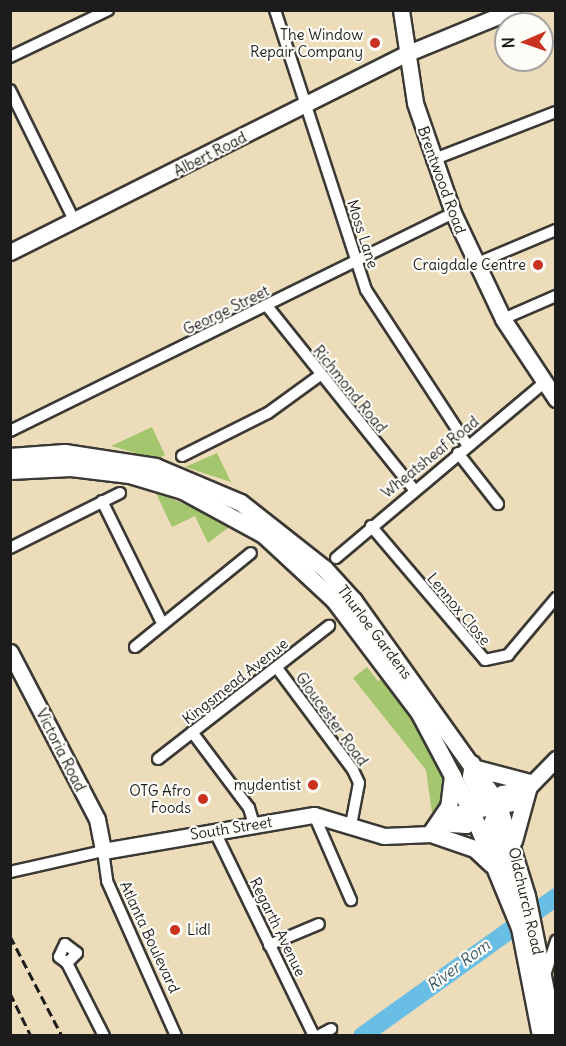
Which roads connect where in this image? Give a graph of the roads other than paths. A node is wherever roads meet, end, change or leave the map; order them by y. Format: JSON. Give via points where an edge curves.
{"nodes":[{"id":1,"x":108,"y":10,"type":"edge"},
{"id":2,"x":275,"y":10,"type":"edge"},
{"id":3,"x":401,"y":10,"type":"edge"},
{"id":4,"x":513,"y":10,"type":"edge"},
{"id":5,"x":408,"y":53,"type":"junction"},
{"id":6,"x":10,"y":57,"type":"edge"},
{"id":7,"x":10,"y":90,"type":"edge"},
{"id":8,"x":307,"y":106,"type":"junction"},
{"id":9,"x":555,"y":112,"type":"edge"},
{"id":10,"x":432,"y":160,"type":"junction"},
{"id":11,"x":453,"y":213,"type":"junction"},
{"id":12,"x":74,"y":220,"type":"junction"},
{"id":13,"x":555,"y":230,"type":"edge"},
{"id":14,"x":10,"y":252,"type":"edge"},
{"id":15,"x":355,"y":263,"type":"junction"},
{"id":16,"x":475,"y":264,"type":"junction"},
{"id":17,"x":555,"y":296,"type":"edge"},
{"id":18,"x":267,"y":306,"type":"junction"},
{"id":19,"x":503,"y":319,"type":"junction"},
{"id":20,"x":319,"y":376,"type":"junction"},
{"id":21,"x":545,"y":382,"type":"junction"},
{"id":22,"x":555,"y":399,"type":"edge"},
{"id":23,"x":11,"y":431,"type":"edge"},
{"id":24,"x":468,"y":446,"type":"junction"},
{"id":25,"x":14,"y":449,"type":"edge"},
{"id":26,"x":458,"y":453,"type":"junction"},
{"id":27,"x":183,"y":456,"type":"dead end"},
{"id":28,"x":10,"y":471,"type":"edge"},
{"id":29,"x":413,"y":488,"type":"junction"},
{"id":30,"x":120,"y":493,"type":"dead end"},
{"id":31,"x":102,"y":501,"type":"junction"},
{"id":32,"x":498,"y":504,"type":"dead end"},
{"id":33,"x":371,"y":526,"type":"junction"},
{"id":34,"x":10,"y":548,"type":"edge"},
{"id":35,"x":251,"y":553,"type":"dead end"},
{"id":36,"x":336,"y":558,"type":"dead end"},
{"id":37,"x":555,"y":598,"type":"edge"},
{"id":38,"x":162,"y":623,"type":"junction"},
{"id":39,"x":329,"y":626,"type":"dead end"},
{"id":40,"x":135,"y":647,"type":"dead end"},
{"id":41,"x":10,"y":652,"type":"edge"},
{"id":42,"x":277,"y":668,"type":"junction"},
{"id":43,"x":192,"y":732,"type":"junction"},
{"id":44,"x":158,"y":759,"type":"dead end"},
{"id":45,"x":555,"y":759,"type":"edge"},
{"id":46,"x":475,"y":766,"type":"junction"},
{"id":47,"x":453,"y":772,"type":"junction"},
{"id":48,"x":525,"y":787,"type":"junction"},
{"id":49,"x":498,"y":803,"type":"junction"},
{"id":50,"x":473,"y":814,"type":"junction"},
{"id":51,"x":314,"y":815,"type":"junction"},
{"id":52,"x":254,"y":825,"type":"junction"},
{"id":53,"x":351,"y":825,"type":"junction"},
{"id":54,"x":215,"y":832,"type":"junction"},
{"id":55,"x":431,"y":834,"type":"junction"},
{"id":56,"x":513,"y":846,"type":"junction"},
{"id":57,"x":103,"y":851,"type":"junction"},
{"id":58,"x":497,"y":869,"type":"junction"},
{"id":59,"x":10,"y":872,"type":"edge"},
{"id":60,"x":351,"y":900,"type":"dead end"},
{"id":61,"x":524,"y":916,"type":"junction"},
{"id":62,"x":319,"y":924,"type":"dead end"},
{"id":63,"x":555,"y":941,"type":"edge"},
{"id":64,"x":269,"y":945,"type":"junction"},
{"id":65,"x":68,"y":963,"type":"dead end"},
{"id":66,"x":544,"y":983,"type":"junction"},
{"id":67,"x":330,"y":1029,"type":"dead end"},
{"id":68,"x":104,"y":1035,"type":"edge"},
{"id":69,"x":176,"y":1035,"type":"edge"},
{"id":70,"x":316,"y":1035,"type":"edge"},
{"id":71,"x":541,"y":1035,"type":"edge"},
{"id":72,"x":555,"y":1035,"type":"edge"}],
"edges":[{"from":1,"to":6,"type":"street"},
{"from":2,"to":8,"type":"street","name":"Moss Lane"},
{"from":3,"to":5,"type":"street","name":"Brentwood Road"},
{"from":4,"to":5,"type":"street","name":"Albert Road"},
{"from":5,"to":8,"type":"street","name":"Albert Road"},
{"from":5,"to":10,"type":"street","name":"Brentwood Road"},
{"from":7,"to":12,"type":"street"},
{"from":8,"to":12,"type":"street","name":"Albert Road"},
{"from":8,"to":15,"type":"street","name":"Moss Lane"},
{"from":9,"to":10,"type":"street"},
{"from":10,"to":11,"type":"street","name":"Brentwood Road"},
{"from":11,"to":15,"type":"street","name":"George Street"},
{"from":11,"to":16,"type":"street","name":"Brentwood Road"},
{"from":12,"to":14,"type":"street","name":"Albert Road"},
{"from":13,"to":16,"type":"street"},
{"from":15,"to":18,"type":"street","name":"George Street"},
{"from":15,"to":24,"type":"street","name":"Moss Lane","via":[[366,290]]},
{"from":16,"to":19,"type":"street","name":"Brentwood Road"},
{"from":17,"to":19,"type":"street"},
{"from":18,"to":20,"type":"street","name":"Richmond Road"},
{"from":18,"to":23,"type":"street","name":"George Street"},
{"from":19,"to":21,"type":"street","name":"Brentwood Road"},
{"from":20,"to":27,"type":"street","via":[[268,413]]},
{"from":20,"to":29,"type":"street","name":"Richmond Road"},
{"from":21,"to":22,"type":"street","name":"Brentwood Road"},
{"from":21,"to":24,"type":"street","name":"Wheatsheaf Road"},
{"from":23,"to":25,"type":"street"},
{"from":24,"to":26,"type":"street","name":"Wheatsheaf Road"},
{"from":25,"to":46,"type":"main road","name":"Thurloe Gardens","via":[[126,459],[241,503],[302,546],[354,601]]},
{"from":26,"to":29,"type":"street","name":"Wheatsheaf Road"},
{"from":26,"to":32,"type":"street"},
{"from":28,"to":47,"type":"main road","name":"Thurloe Gardens","via":[[71,468],[130,475],[183,491],[264,535],[335,601],[420,714]]},
{"from":29,"to":33,"type":"street","name":"Wheatsheaf Road"},
{"from":30,"to":31,"type":"street"},
{"from":31,"to":34,"type":"street"},
{"from":31,"to":38,"type":"street"},
{"from":33,"to":36,"type":"street","name":"Wheatsheaf Road"},
{"from":33,"to":37,"type":"street","name":"Lennox Close","via":[[484,660],[508,655]]},
{"from":35,"to":38,"type":"street"},
{"from":38,"to":40,"type":"street"},
{"from":39,"to":42,"type":"street","name":"Kingsmead Avenue"},
{"from":41,"to":57,"type":"street","name":"Victoria Road","via":[[97,819]]},
{"from":42,"to":43,"type":"street","name":"Kingsmead Avenue"},
{"from":42,"to":53,"type":"street","name":"Gloucester Road","via":[[353,770],[359,783]]},
{"from":43,"to":44,"type":"street","name":"Kingsmead Avenue"},
{"from":43,"to":52,"type":"street","via":[[249,808]]},
{"from":45,"to":48,"type":"street","name":"South Street"},
{"from":46,"to":48,"type":"main road"},
{"from":46,"to":49,"type":"main road","name":"Thurloe Gardens"},
{"from":46,"to":50,"type":"street","via":[[470,776],[480,797]]},
{"from":47,"to":50,"type":"main road","name":"Thurloe Gardens"},
{"from":47,"to":55,"type":"main road","via":[[448,807]]},
{"from":48,"to":49,"type":"street","name":"South Street","via":[[513,803]]},
{"from":48,"to":56,"type":"main road"},
{"from":49,"to":50,"type":"street","name":"South Street"},
{"from":49,"to":56,"type":"main road","name":"Oldchurch Road"},
{"from":49,"to":61,"type":"street","via":[[490,823]]},
{"from":50,"to":55,"type":"street","name":"South Street","via":[[460,813],[450,824]]},
{"from":50,"to":58,"type":"main road","name":"Oldchurch Road"},
{"from":51,"to":52,"type":"street","name":"South Street"},
{"from":51,"to":53,"type":"street","name":"South Street"},
{"from":51,"to":60,"type":"street"},
{"from":52,"to":54,"type":"street","name":"South Street"},
{"from":53,"to":55,"type":"street","name":"South Street","via":[[384,836]]},
{"from":54,"to":57,"type":"street","name":"South Street"},
{"from":54,"to":64,"type":"street","name":"Regarth Avenue"},
{"from":55,"to":58,"type":"main road","via":[[475,849]]},
{"from":56,"to":61,"type":"main road","name":"Oldchurch Road"},
{"from":57,"to":59,"type":"street","name":"South Street"},
{"from":57,"to":69,"type":"street","name":"Atlanta Boulevard","via":[[107,881]]},
{"from":58,"to":61,"type":"main road","name":"Oldchurch Road"},
{"from":61,"to":66,"type":"main road","name":"Oldchurch Road"},
{"from":61,"to":71,"type":"main road","name":"Oldchurch Road"},
{"from":62,"to":64,"type":"street"},
{"from":63,"to":66,"type":"street"},
{"from":64,"to":70,"type":"street","name":"Regarth Avenue"},
{"from":65,"to":68,"type":"street"},
{"from":66,"to":72,"type":"main road","name":"Oldchurch Road"},
{"from":67,"to":70,"type":"street","name":"Regarth Avenue"}]}
